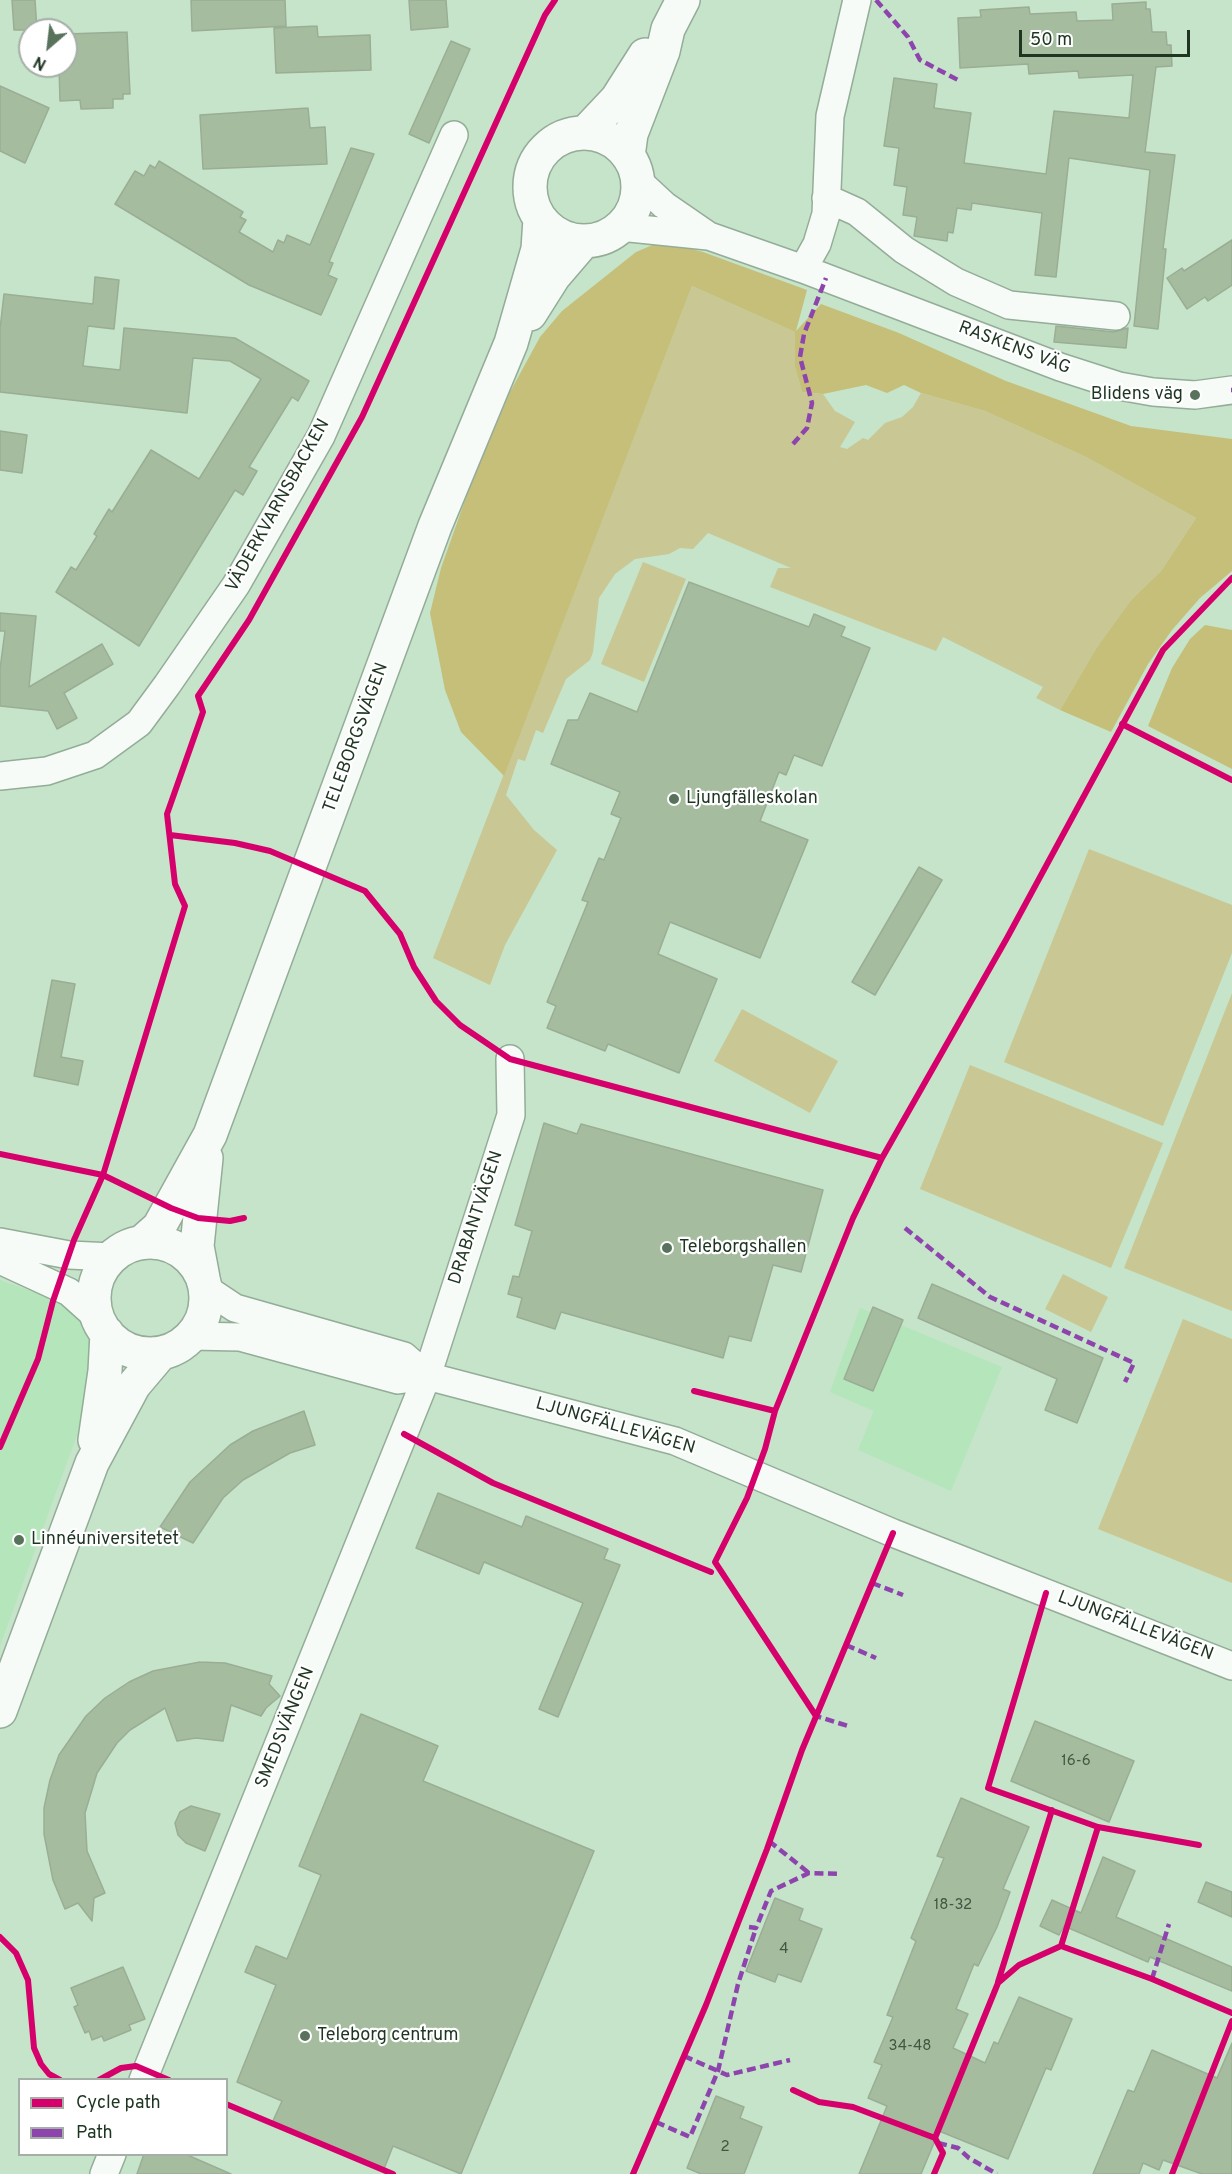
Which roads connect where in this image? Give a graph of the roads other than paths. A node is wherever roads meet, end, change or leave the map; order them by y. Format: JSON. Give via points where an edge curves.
{"nodes":[{"id":1,"x":683,"y":0,"type":"edge"},
{"id":2,"x":857,"y":0,"type":"edge"},
{"id":3,"x":668,"y":28,"type":"junction"},
{"id":4,"x":585,"y":133,"type":"junction"},
{"id":5,"x":454,"y":135,"type":"dead end"},
{"id":6,"x":633,"y":168,"type":"junction"},
{"id":7,"x":826,"y":198,"type":"junction"},
{"id":8,"x":540,"y":219,"type":"junction"},
{"id":9,"x":620,"y":227,"type":"junction"},
{"id":10,"x":709,"y":236,"type":"junction"},
{"id":11,"x":584,"y":241,"type":"junction"},
{"id":12,"x":803,"y":269,"type":"junction"},
{"id":13,"x":1116,"y":316,"type":"dead end"},
{"id":14,"x":511,"y":343,"type":"junction"},
{"id":15,"x":1232,"y":390,"type":"edge"},
{"id":16,"x":0,"y":776,"type":"edge"},
{"id":17,"x":510,"y":1059,"type":"dead end"},
{"id":18,"x":210,"y":1135,"type":"junction"},
{"id":19,"x":0,"y":1242,"type":"edge"},
{"id":20,"x":127,"y":1250,"type":"junction"},
{"id":21,"x":0,"y":1260,"type":"edge"},
{"id":22,"x":204,"y":1283,"type":"junction"},
{"id":23,"x":103,"y":1326,"type":"junction"},
{"id":24,"x":191,"y":1336,"type":"junction"},
{"id":25,"x":161,"y":1353,"type":"junction"},
{"id":26,"x":427,"y":1376,"type":"junction"},
{"id":27,"x":92,"y":1463,"type":"junction"},
{"id":28,"x":1232,"y":1666,"type":"edge"},
{"id":29,"x":0,"y":1711,"type":"edge"},
{"id":30,"x":143,"y":2078,"type":"edge"},
{"id":31,"x":111,"y":2156,"type":"edge"},
{"id":32,"x":104,"y":2174,"type":"edge"}],
"edges":[{"from":1,"to":3,"type":"main road"},
{"from":2,"to":7,"type":"street","via":[[830,116]]},
{"from":3,"to":4,"type":"main road","via":[[652,44],[617,99]]},
{"from":3,"to":6,"type":"main road","via":[[631,134]]},
{"from":4,"to":6,"type":"main road","via":[[609,140]]},
{"from":4,"to":8,"type":"main road","via":[[556,141],[536,162],[530,191]]},
{"from":5,"to":16,"type":"street","name":"VÄDERKVARNSBACKEN","via":[[321,436],[236,585],[167,685],[139,723],[94,755],[47,771]]},
{"from":6,"to":9,"type":"main road","via":[[635,206]]},
{"from":6,"to":10,"type":"street","name":"RASKENS VÄG","via":[[664,205]]},
{"from":7,"to":12,"type":"street","via":[[826,214],[817,244]]},
{"from":7,"to":13,"type":"street","via":[[857,212],[904,250],[956,282],[1009,305]]},
{"from":8,"to":11,"type":"main road","via":[[560,235]]},
{"from":8,"to":14,"type":"main road","name":"TELEBORGSVÄGEN","via":[[538,249]]},
{"from":9,"to":10,"type":"street","name":"RASKENS VÄG"},
{"from":9,"to":11,"type":"main road","via":[[604,237]]},
{"from":10,"to":12,"type":"street","name":"RASKENS VÄG"},
{"from":11,"to":14,"type":"main road","name":"TELEBORGSVÄGEN","via":[[554,276]]},
{"from":12,"to":15,"type":"street","name":"RASKENS VÄG","via":[[1119,386],[1195,395]]},
{"from":14,"to":18,"type":"main road","name":"TELEBORGSVÄGEN","via":[[435,526]]},
{"from":17,"to":26,"type":"street","name":"DRABANTVÄGEN","via":[[511,1115]]},
{"from":18,"to":20,"type":"main road","name":"TELEBORGSVÄGEN","via":[[159,1227]]},
{"from":18,"to":22,"type":"main road","name":"TELEBORGSVÄGEN","via":[[198,1218],[197,1246]]},
{"from":19,"to":20,"type":"street","via":[[69,1255]]},
{"from":20,"to":22,"type":"main road","via":[[160,1243],[178,1250],[193,1262]]},
{"from":20,"to":23,"type":"main road","via":[[101,1272],[96,1284],[95,1301]]},
{"from":21,"to":23,"type":"street","via":[[69,1292]]},
{"from":22,"to":24,"type":"main road","via":[[205,1312]]},
{"from":22,"to":26,"type":"street","name":"LJUNGFÄLLEVÄGEN","via":[[223,1302],[242,1310],[404,1356]]},
{"from":23,"to":25,"type":"main road","via":[[120,1344],[136,1352]]},
{"from":23,"to":27,"type":"main road","via":[[105,1371]]},
{"from":24,"to":25,"type":"main road"},
{"from":24,"to":26,"type":"street","name":"LJUNGFÄLLEVÄGEN","via":[[240,1337],[398,1380]]},
{"from":25,"to":27,"type":"main road","via":[[134,1385]]},
{"from":26,"to":28,"type":"street","name":"LJUNGFÄLLEVÄGEN","via":[[675,1441],[893,1533]]},
{"from":26,"to":30,"type":"street","name":"SMEDSVÄNGEN"},
{"from":27,"to":29,"type":"main road"},
{"from":31,"to":32,"type":"street"}]}
